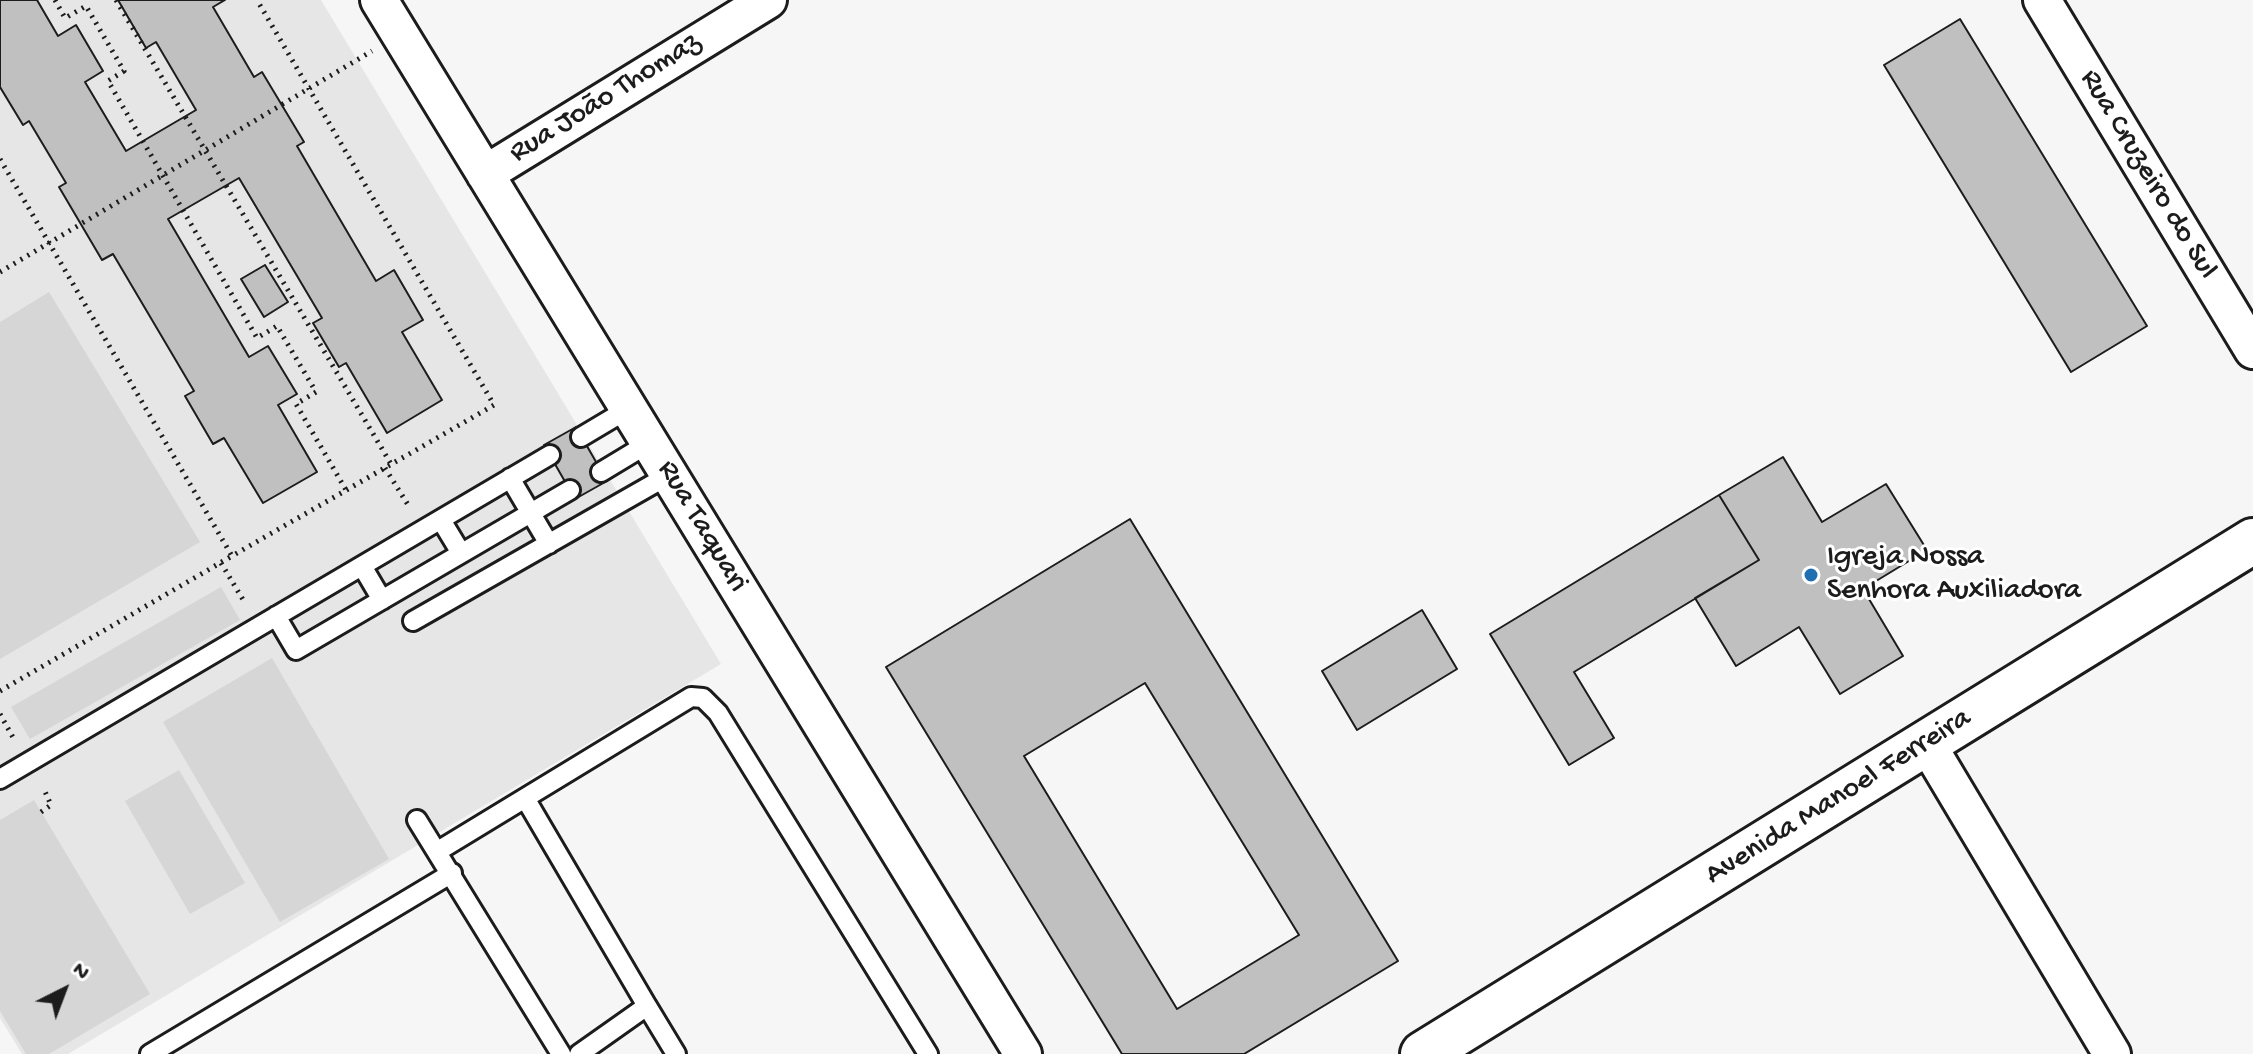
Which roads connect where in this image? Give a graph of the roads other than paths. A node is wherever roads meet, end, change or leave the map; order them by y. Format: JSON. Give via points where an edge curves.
{"nodes":[{"id":1,"x":379,"y":0,"type":"edge"},
{"id":2,"x":768,"y":0,"type":"edge"},
{"id":3,"x":2042,"y":0,"type":"edge"},
{"id":4,"x":485,"y":174,"type":"junction"},
{"id":5,"x":2253,"y":350,"type":"edge"},
{"id":6,"x":628,"y":409,"type":"junction"},
{"id":7,"x":581,"y":437,"type":"dead end"},
{"id":8,"x":649,"y":443,"type":"junction"},
{"id":9,"x":550,"y":455,"type":"dead end"},
{"id":10,"x":601,"y":472,"type":"dead end"},
{"id":11,"x":669,"y":475,"type":"junction"},
{"id":12,"x":510,"y":478,"type":"junction"},
{"id":13,"x":570,"y":490,"type":"dead end"},
{"id":14,"x":530,"y":513,"type":"junction"},
{"id":15,"x":441,"y":520,"type":"junction"},
{"id":16,"x":2253,"y":541,"type":"edge"},
{"id":17,"x":549,"y":544,"type":"junction"},
{"id":18,"x":461,"y":553,"type":"junction"},
{"id":19,"x":362,"y":566,"type":"junction"},
{"id":20,"x":382,"y":600,"type":"junction"},
{"id":21,"x":276,"y":616,"type":"junction"},
{"id":22,"x":413,"y":621,"type":"dead end"},
{"id":23,"x":1927,"y":744,"type":"junction"},
{"id":24,"x":0,"y":779,"type":"edge"},
{"id":25,"x":525,"y":798,"type":"junction"},
{"id":26,"x":417,"y":820,"type":"dead end"},
{"id":27,"x":438,"y":851,"type":"junction"},
{"id":28,"x":452,"y":873,"type":"junction"},
{"id":29,"x":647,"y":1006,"type":"junction"},
{"id":30,"x":150,"y":1054,"type":"edge"},
{"id":31,"x":561,"y":1054,"type":"edge"},
{"id":32,"x":579,"y":1054,"type":"edge"},
{"id":33,"x":676,"y":1054,"type":"edge"},
{"id":34,"x":928,"y":1054,"type":"edge"},
{"id":35,"x":1023,"y":1054,"type":"edge"},
{"id":36,"x":1423,"y":1054,"type":"edge"},
{"id":37,"x":2112,"y":1054,"type":"edge"}],
"edges":[{"from":1,"to":4,"type":"street","name":"Rua Taquari"},
{"from":2,"to":4,"type":"street","name":"Rua João Thomaz"},
{"from":3,"to":5,"type":"street","name":"Rua Cruzeiro do Sul"},
{"from":4,"to":6,"type":"street","name":"Rua Taquari"},
{"from":6,"to":7,"type":"lane"},
{"from":6,"to":8,"type":"street","name":"Rua Taquari"},
{"from":8,"to":10,"type":"lane"},
{"from":8,"to":11,"type":"street","name":"Rua Taquari"},
{"from":9,"to":12,"type":"lane"},
{"from":11,"to":17,"type":"lane"},
{"from":11,"to":35,"type":"street","name":"Rua Taquari"},
{"from":12,"to":14,"type":"lane"},
{"from":12,"to":15,"type":"lane"},
{"from":13,"to":14,"type":"lane"},
{"from":14,"to":17,"type":"lane"},
{"from":14,"to":18,"type":"lane"},
{"from":15,"to":18,"type":"lane"},
{"from":15,"to":19,"type":"lane"},
{"from":16,"to":23,"type":"street","name":"Avenida Manoel Ferreira"},
{"from":17,"to":22,"type":"lane"},
{"from":18,"to":20,"type":"lane"},
{"from":19,"to":20,"type":"lane"},
{"from":19,"to":21,"type":"lane"},
{"from":20,"to":21,"type":"lane","via":[[296,650]]},
{"from":21,"to":24,"type":"lane"},
{"from":23,"to":36,"type":"street","name":"Avenida Manoel Ferreira"},
{"from":23,"to":37,"type":"street"},
{"from":25,"to":27,"type":"lane"},
{"from":25,"to":29,"type":"lane"},
{"from":25,"to":34,"type":"lane","via":[[691,697],[703,698],[718,713]]},
{"from":26,"to":27,"type":"lane"},
{"from":27,"to":28,"type":"lane"},
{"from":28,"to":30,"type":"lane"},
{"from":28,"to":31,"type":"lane"},
{"from":29,"to":32,"type":"lane"},
{"from":29,"to":33,"type":"lane"}]}
